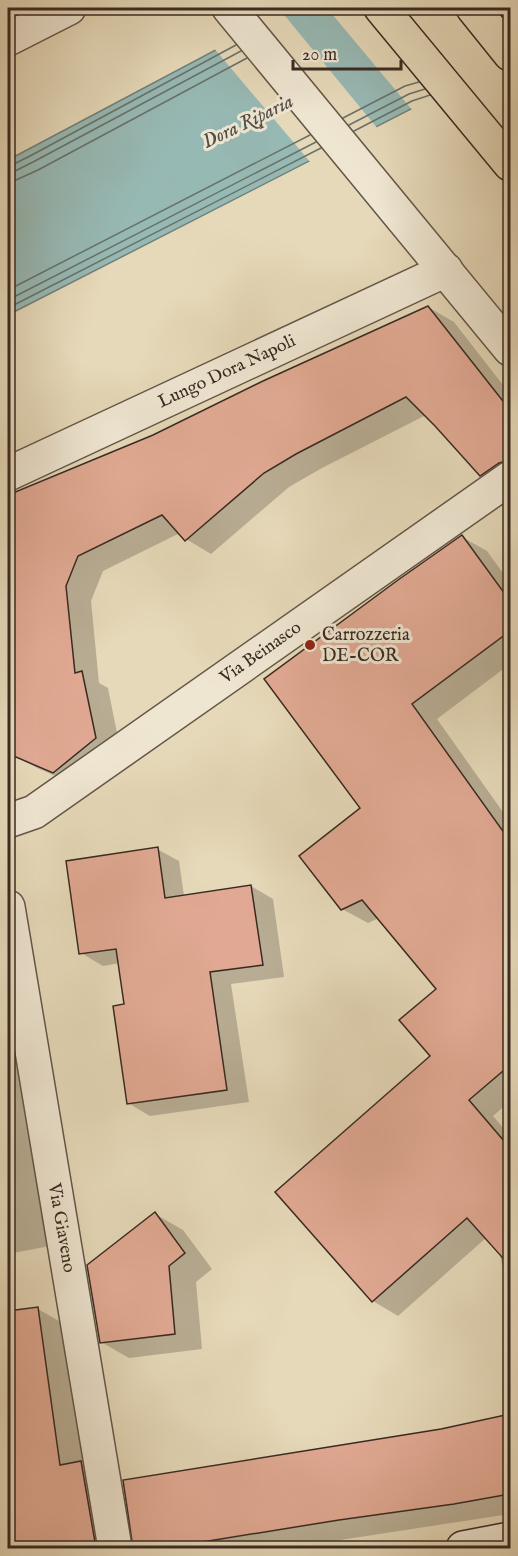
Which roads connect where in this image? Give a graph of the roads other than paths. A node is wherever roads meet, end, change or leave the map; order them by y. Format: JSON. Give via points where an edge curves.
{"nodes":[{"id":1,"x":69,"y":8,"type":"edge"},
{"id":2,"x":229,"y":8,"type":"edge"},
{"id":3,"x":381,"y":8,"type":"edge"},
{"id":4,"x":472,"y":8,"type":"edge"},
{"id":5,"x":8,"y":39,"type":"edge"},
{"id":6,"x":510,"y":54,"type":"edge"},
{"id":7,"x":509,"y":162,"type":"edge"},
{"id":8,"x":446,"y":270,"type":"junction"},
{"id":9,"x":510,"y":349,"type":"edge"},
{"id":10,"x":8,"y":474,"type":"edge"},
{"id":11,"x":510,"y":478,"type":"edge"},
{"id":12,"x":8,"y":821,"type":"edge"},
{"id":13,"x":8,"y":907,"type":"edge"},
{"id":14,"x":510,"y":1539,"type":"edge"},
{"id":15,"x":115,"y":1548,"type":"edge"},
{"id":16,"x":463,"y":1548,"type":"edge"}],
"edges":[{"from":1,"to":5,"type":"street"},
{"from":2,"to":8,"type":"street"},
{"from":3,"to":7,"type":"main road"},
{"from":4,"to":6,"type":"main road"},
{"from":8,"to":9,"type":"street"},
{"from":8,"to":10,"type":"street","name":"Lungo Dora Napoli"},
{"from":11,"to":12,"type":"street","name":"Via Beinasco","via":[[34,812]]},
{"from":13,"to":15,"type":"street","name":"Via Giaveno"},
{"from":14,"to":16,"type":"street"}]}
